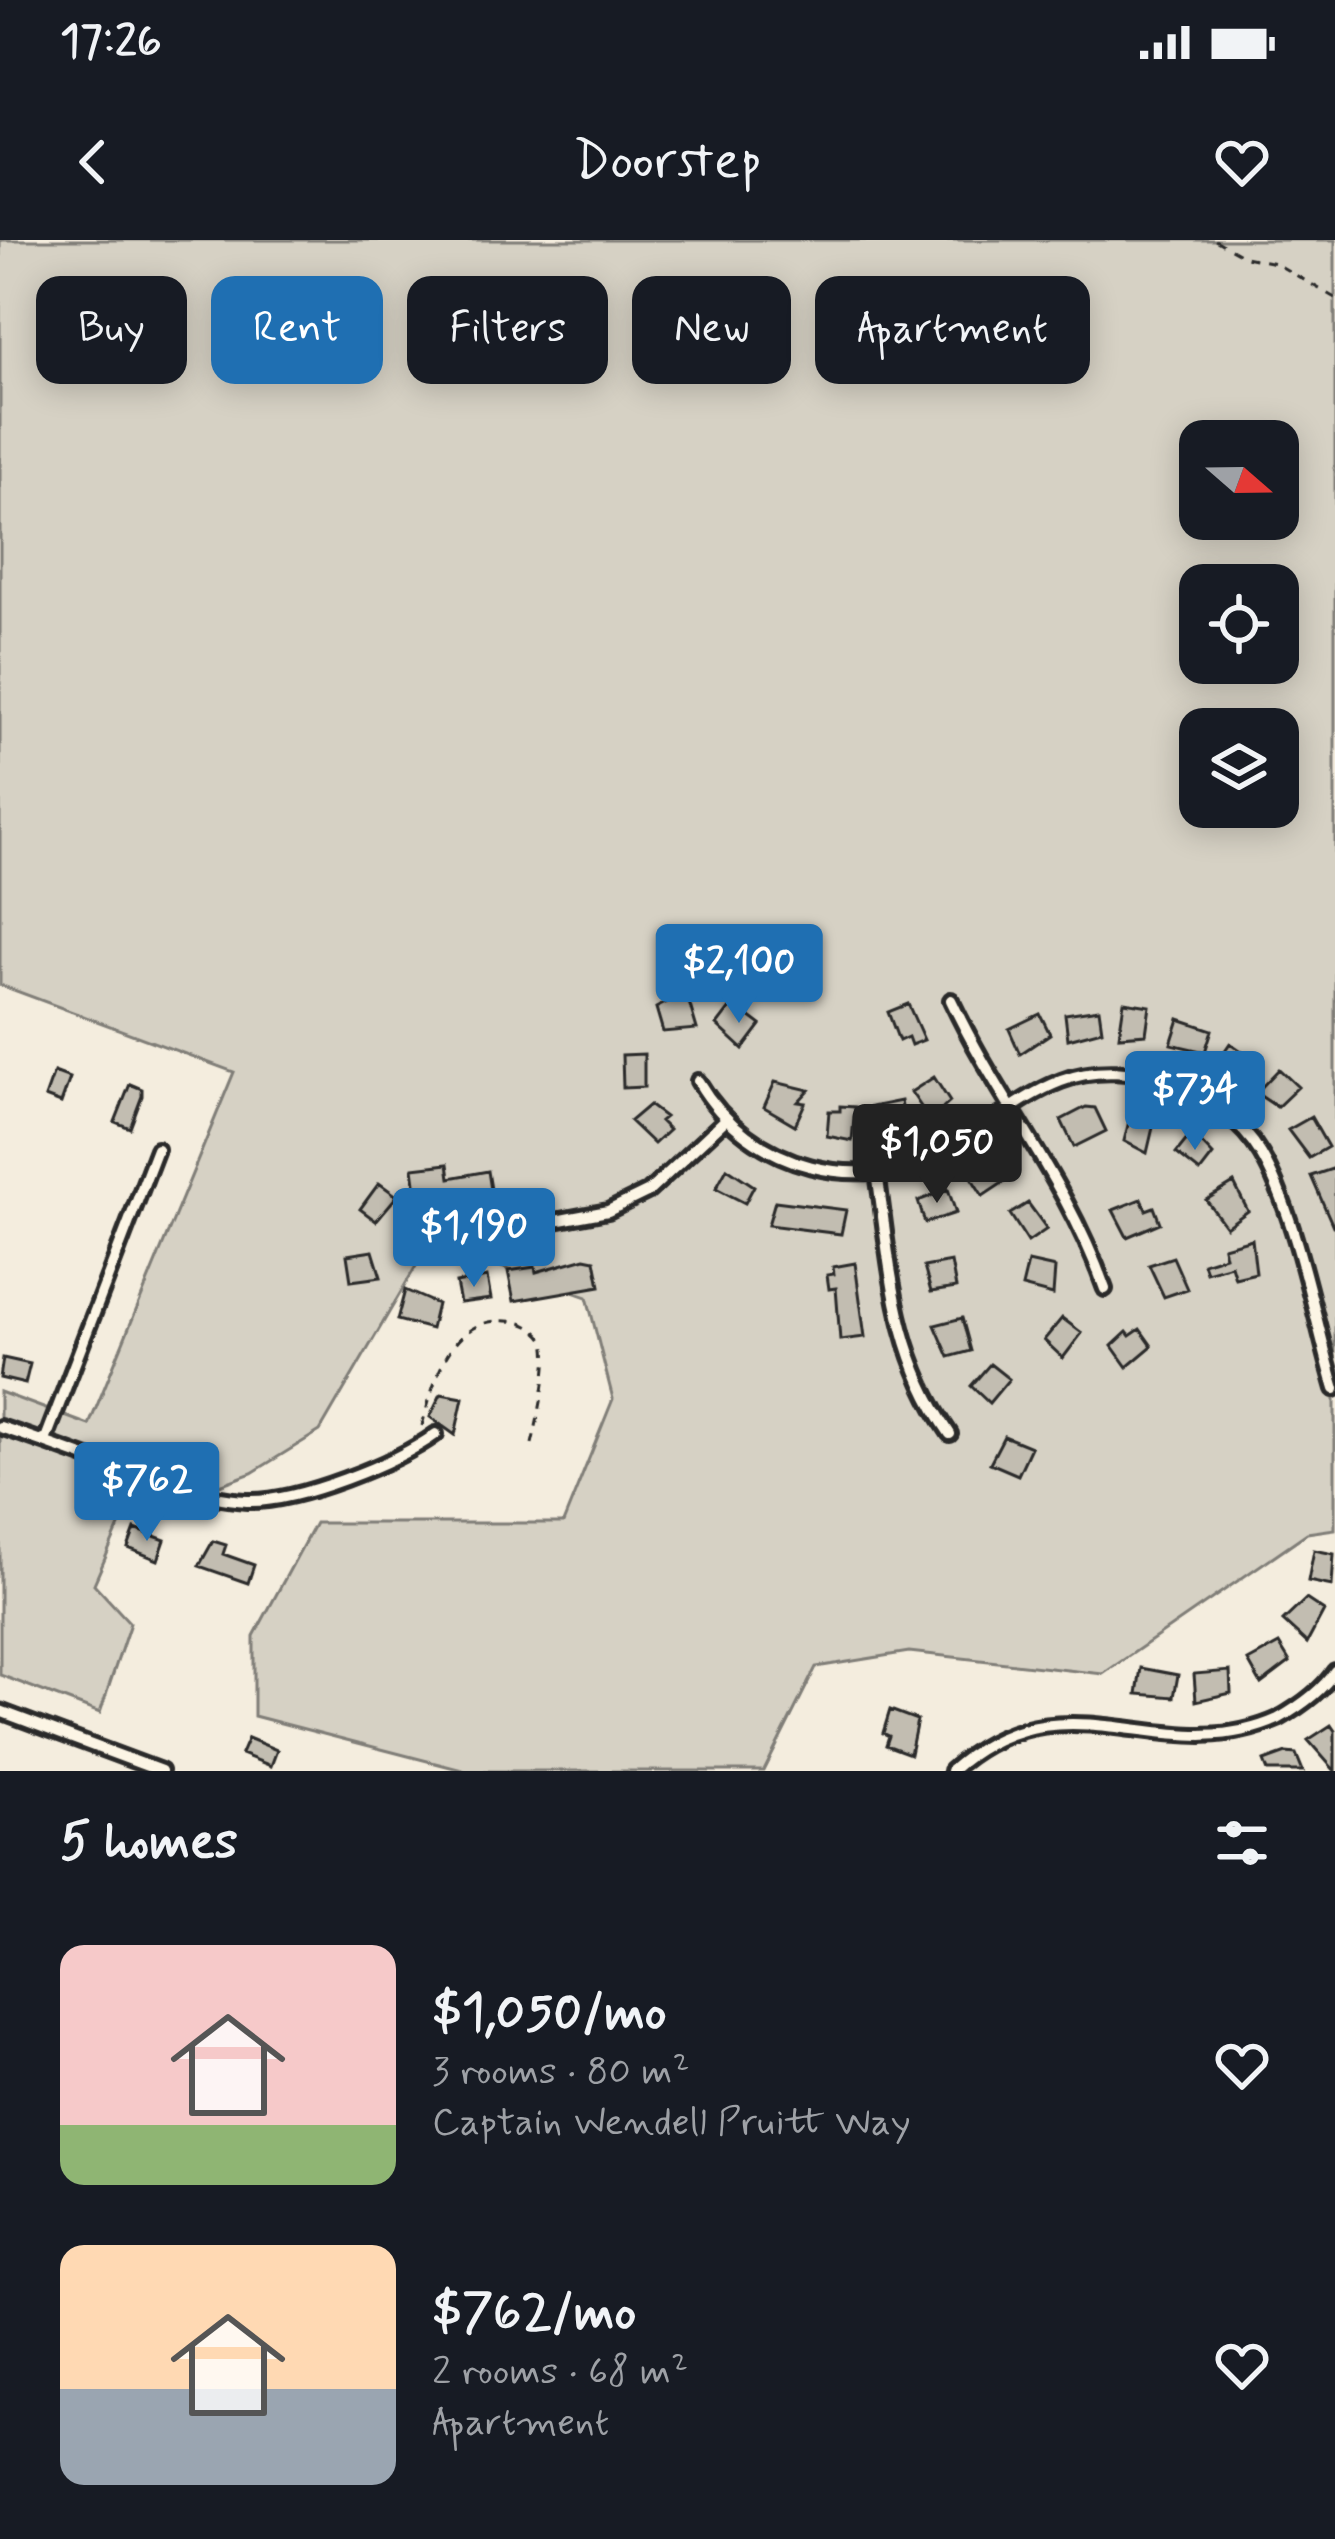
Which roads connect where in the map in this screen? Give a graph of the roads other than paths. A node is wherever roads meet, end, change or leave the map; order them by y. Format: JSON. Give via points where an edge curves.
{"nodes":[{"id":1,"x":952,"y":1000,"type":"dead end"},
{"id":2,"x":698,"y":1082,"type":"dead end"},
{"id":3,"x":1012,"y":1106,"type":"junction"},
{"id":4,"x":724,"y":1121,"type":"junction"},
{"id":5,"x":158,"y":1149,"type":"dead end"},
{"id":6,"x":877,"y":1172,"type":"junction"},
{"id":7,"x":422,"y":1246,"type":"dead end"},
{"id":8,"x":1105,"y":1289,"type":"dead end"},
{"id":9,"x":1335,"y":1389,"type":"edge"},
{"id":10,"x":0,"y":1427,"type":"edge"},
{"id":11,"x":436,"y":1434,"type":"dead end"},
{"id":12,"x":950,"y":1434,"type":"dead end"},
{"id":13,"x":45,"y":1441,"type":"junction"},
{"id":14,"x":1335,"y":1671,"type":"edge"},
{"id":15,"x":0,"y":1711,"type":"edge"},
{"id":16,"x":161,"y":1771,"type":"edge"},
{"id":17,"x":950,"y":1771,"type":"edge"}],
"edges":[{"from":1,"to":3,"type":"street"},
{"from":2,"to":4,"type":"street"},
{"from":3,"to":6,"type":"street","via":[[950,1149]]},
{"from":3,"to":8,"type":"street","via":[[1082,1223]]},
{"from":3,"to":9,"type":"street","via":[[1064,1080],[1106,1073],[1184,1088],[1239,1126],[1272,1176]]},
{"from":4,"to":6,"type":"street","via":[[797,1165]]},
{"from":4,"to":7,"type":"street","via":[[649,1191],[608,1211]]},
{"from":5,"to":13,"type":"street"},
{"from":6,"to":12,"type":"street","via":[[901,1340]]},
{"from":10,"to":13,"type":"street"},
{"from":11,"to":13,"type":"street","via":[[334,1480],[244,1501]]},
{"from":14,"to":17,"type":"street","via":[[1293,1710],[1250,1734],[1205,1742],[1076,1724],[1029,1727],[997,1736]]},
{"from":15,"to":16,"type":"street"}]}
